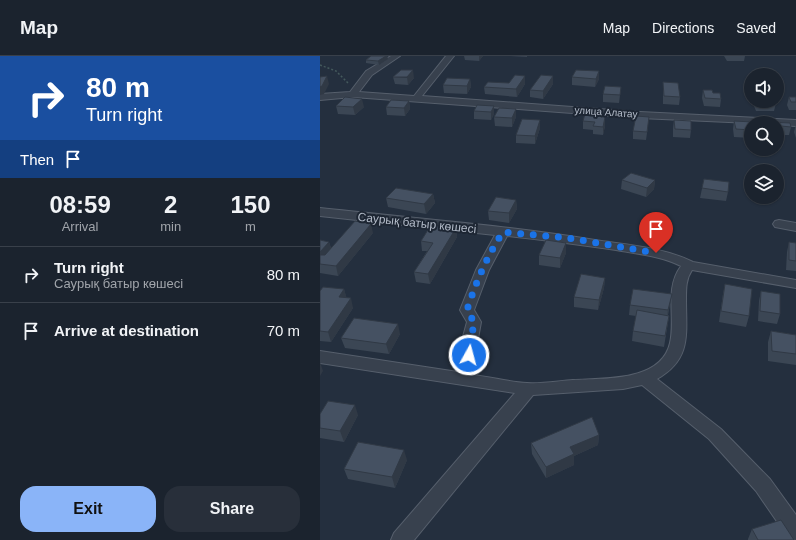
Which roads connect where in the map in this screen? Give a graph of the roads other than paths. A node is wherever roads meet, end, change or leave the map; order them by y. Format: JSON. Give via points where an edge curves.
{"nodes":[{"id":1,"x":396,"y":56,"type":"edge"},
{"id":2,"x":450,"y":56,"type":"edge"},
{"id":3,"x":353,"y":94,"type":"junction"},
{"id":4,"x":320,"y":97,"type":"edge"},
{"id":5,"x":416,"y":99,"type":"junction"},
{"id":6,"x":796,"y":123,"type":"edge"},
{"id":7,"x":320,"y":212,"type":"edge"},
{"id":8,"x":779,"y":224,"type":"dead end"},
{"id":9,"x":796,"y":227,"type":"edge"},
{"id":10,"x":503,"y":232,"type":"junction"},
{"id":11,"x":689,"y":265,"type":"junction"},
{"id":12,"x":796,"y":284,"type":"edge"},
{"id":13,"x":320,"y":357,"type":"edge"},
{"id":14,"x":645,"y":378,"type":"junction"},
{"id":15,"x":464,"y":379,"type":"junction"},
{"id":16,"x":528,"y":389,"type":"junction"},
{"id":17,"x":796,"y":532,"type":"edge"},
{"id":18,"x":408,"y":537,"type":"edge"}],
"edges":[{"from":1,"to":3,"type":"street","via":[[369,73]]},
{"from":2,"to":5,"type":"street"},
{"from":3,"to":4,"type":"street","name":"улица Алатау"},
{"from":3,"to":5,"type":"street","name":"улица Алатау"},
{"from":5,"to":6,"type":"street","name":"улица Алатау"},
{"from":7,"to":10,"type":"street","name":"Саурық батыр көшесі"},
{"from":8,"to":9,"type":"street"},
{"from":10,"to":11,"type":"street","name":"Саурық батыр көшесі","via":[[568,238],[656,253]]},
{"from":10,"to":15,"type":"street","via":[[489,253],[467,310],[474,322]]},
{"from":11,"to":12,"type":"street","name":"Саурық батыр көшесі"},
{"from":11,"to":14,"type":"street","via":[[679,284],[678,342],[673,356],[661,369]]},
{"from":13,"to":15,"type":"street"},
{"from":14,"to":16,"type":"street","via":[[623,383]]},
{"from":14,"to":17,"type":"street","via":[[715,434],[763,485]]},
{"from":15,"to":16,"type":"street"},
{"from":16,"to":18,"type":"street"}]}
